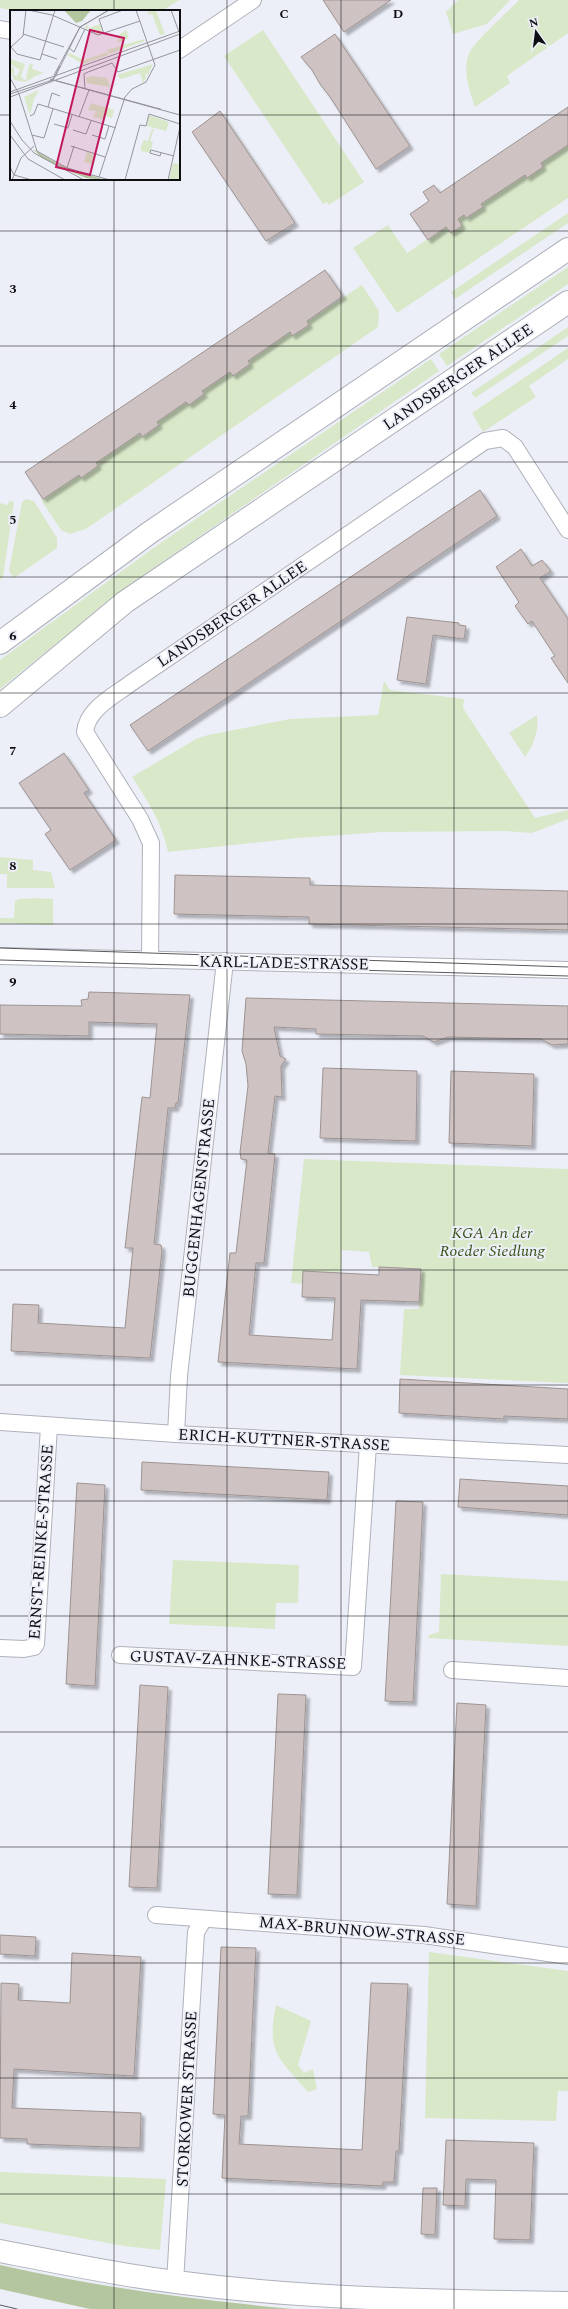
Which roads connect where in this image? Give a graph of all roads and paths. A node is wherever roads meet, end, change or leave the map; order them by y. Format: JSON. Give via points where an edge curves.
{"nodes":[{"id":1,"x":243,"y":3,"type":"edge"},
{"id":2,"x":0,"y":29,"type":"edge"},
{"id":3,"x":10,"y":31,"type":"edge"},
{"id":4,"x":180,"y":49,"type":"edge"},
{"id":5,"x":568,"y":249,"type":"edge"},
{"id":6,"x":568,"y":302,"type":"edge"},
{"id":7,"x":568,"y":530,"type":"edge"},
{"id":8,"x":0,"y":643,"type":"edge"},
{"id":9,"x":0,"y":706,"type":"edge"},
{"id":10,"x":0,"y":956,"type":"edge"},
{"id":11,"x":150,"y":960,"type":"junction"},
{"id":12,"x":225,"y":961,"type":"junction"},
{"id":13,"x":568,"y":970,"type":"edge"},
{"id":14,"x":0,"y":1422,"type":"edge"},
{"id":15,"x":49,"y":1426,"type":"junction"},
{"id":16,"x":176,"y":1434,"type":"junction"},
{"id":17,"x":368,"y":1445,"type":"junction"},
{"id":18,"x":568,"y":1455,"type":"edge"},
{"id":19,"x":0,"y":1648,"type":"edge"},
{"id":20,"x":120,"y":1655,"type":"dead end"},
{"id":21,"x":452,"y":1670,"type":"dead end"},
{"id":22,"x":568,"y":1678,"type":"edge"},
{"id":23,"x":156,"y":1915,"type":"dead end"},
{"id":24,"x":204,"y":1919,"type":"junction"},
{"id":25,"x":568,"y":1956,"type":"edge"},
{"id":26,"x":0,"y":2250,"type":"edge"},
{"id":27,"x":175,"y":2282,"type":"junction"},
{"id":28,"x":568,"y":2303,"type":"edge"}],
"edges":[{"from":1,"to":4,"type":"street"},
{"from":2,"to":3,"type":"street"},
{"from":5,"to":8,"type":"main road","via":[[149,533]]},
{"from":6,"to":9,"type":"main road","name":"LANDSBERGER ALLEE","via":[[125,602]]},
{"from":7,"to":11,"type":"street","name":"LANDSBERGER ALLEE","via":[[515,447],[503,438],[485,441],[131,682],[91,714],[85,732],[140,819],[150,843]]},
{"from":10,"to":11,"type":"street","name":"KARL-LADE-STRASSE"},
{"from":11,"to":12,"type":"street","name":"KARL-LADE-STRASSE"},
{"from":12,"to":13,"type":"street","name":"KARL-LADE-STRASSE"},
{"from":12,"to":16,"type":"street","name":"BUGGENHAGENSTRASSE","via":[[179,1376]]},
{"from":14,"to":15,"type":"street","name":"ERICH-KUTTNER-STRASSE"},
{"from":15,"to":16,"type":"street","name":"ERICH-KUTTNER-STRASSE"},
{"from":15,"to":19,"type":"street","name":"ERNST-REINKE-STRASSE","via":[[36,1644],[24,1649]]},
{"from":16,"to":17,"type":"street","name":"ERICH-KUTTNER-STRASSE"},
{"from":17,"to":18,"type":"street","name":"ERICH-KUTTNER-STRASSE"},
{"from":17,"to":20,"type":"street","name":"GUSTAV-ZAHNKE-STRASSE","via":[[353,1667]]},
{"from":21,"to":22,"type":"street"},
{"from":23,"to":24,"type":"street","name":"MAX-BRUNNOW-STRASSE"},
{"from":24,"to":25,"type":"street","name":"MAX-BRUNNOW-STRASSE","via":[[424,1935]]},
{"from":24,"to":27,"type":"street","name":"STORKOWER STRASSE","via":[[196,1932]]},
{"from":26,"to":27,"type":"main road","via":[[84,2268]]},
{"from":27,"to":28,"type":"main road","via":[[382,2300]]}]}
